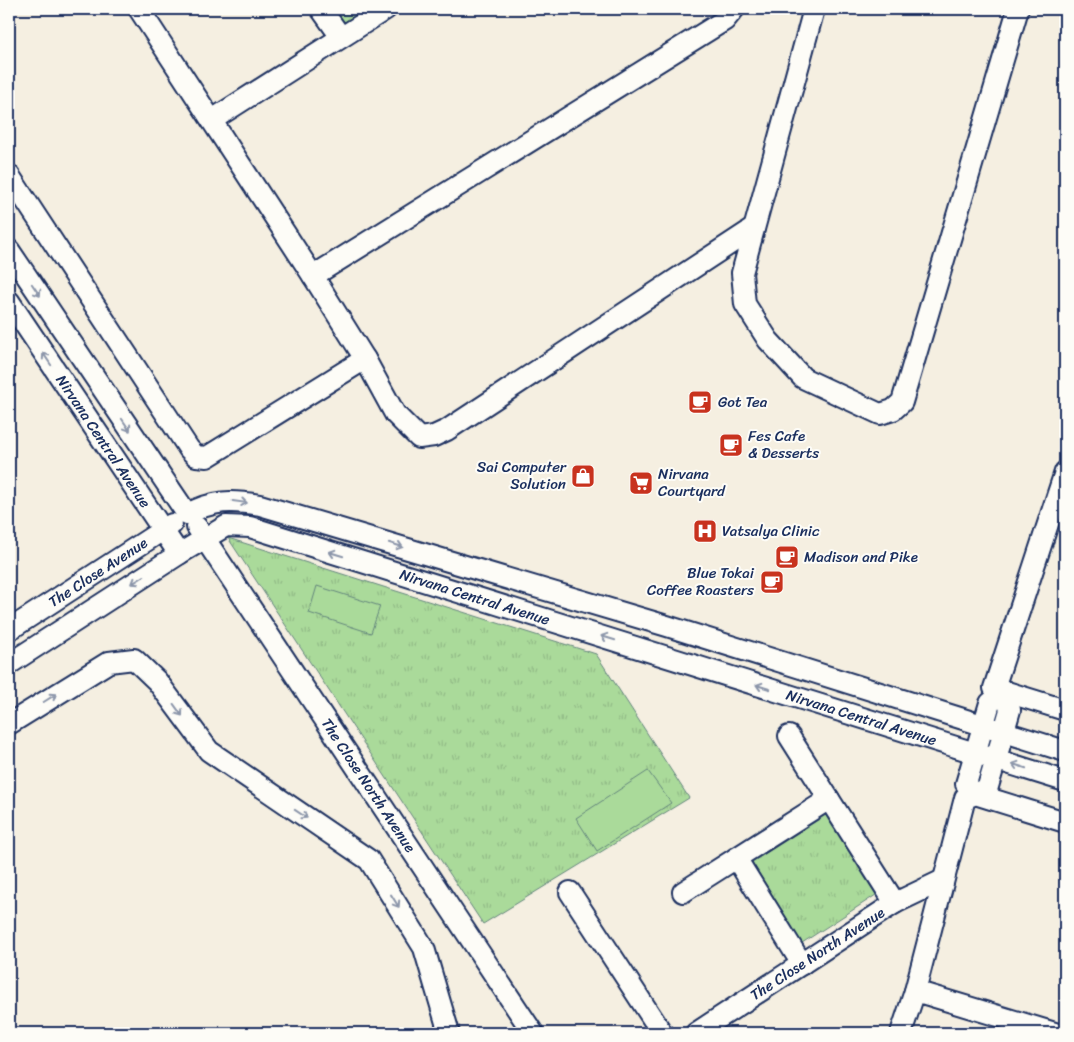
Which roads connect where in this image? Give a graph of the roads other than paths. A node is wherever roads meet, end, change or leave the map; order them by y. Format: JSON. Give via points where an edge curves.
{"nodes":[{"id":1,"x":139,"y":9,"type":"edge"},
{"id":2,"x":322,"y":9,"type":"edge"},
{"id":3,"x":386,"y":9,"type":"edge"},
{"id":4,"x":734,"y":9,"type":"edge"},
{"id":5,"x":814,"y":9,"type":"edge"},
{"id":6,"x":1018,"y":9,"type":"edge"},
{"id":7,"x":341,"y":37,"type":"junction"},
{"id":8,"x":212,"y":120,"type":"junction"},
{"id":9,"x":9,"y":175,"type":"edge"},
{"id":10,"x":754,"y":228,"type":"junction"},
{"id":11,"x":9,"y":250,"type":"edge"},
{"id":12,"x":313,"y":276,"type":"junction"},
{"id":13,"x":9,"y":301,"type":"edge"},
{"id":14,"x":365,"y":359,"type":"junction"},
{"id":15,"x":1065,"y":472,"type":"edge"},
{"id":16,"x":1059,"y":513,"type":"edge"},
{"id":17,"x":188,"y":514,"type":"junction"},
{"id":18,"x":162,"y":530,"type":"junction"},
{"id":19,"x":204,"y":538,"type":"junction"},
{"id":20,"x":179,"y":554,"type":"junction"},
{"id":21,"x":9,"y":630,"type":"edge"},
{"id":22,"x":9,"y":664,"type":"edge"},
{"id":23,"x":1005,"y":691,"type":"junction"},
{"id":24,"x":1065,"y":710,"type":"edge"},
{"id":25,"x":9,"y":724,"type":"edge"},
{"id":26,"x":983,"y":725,"type":"junction"},
{"id":27,"x":1004,"y":732,"type":"junction"},
{"id":28,"x":790,"y":736,"type":"dead end"},
{"id":29,"x":1065,"y":751,"type":"edge"},
{"id":30,"x":976,"y":753,"type":"junction"},
{"id":31,"x":996,"y":759,"type":"junction"},
{"id":32,"x":1065,"y":781,"type":"edge"},
{"id":33,"x":975,"y":794,"type":"junction"},
{"id":34,"x":829,"y":799,"type":"junction"},
{"id":35,"x":1065,"y":822,"type":"edge"},
{"id":36,"x":736,"y":858,"type":"junction"},
{"id":37,"x":943,"y":880,"type":"junction"},
{"id":38,"x":570,"y":892,"type":"dead end"},
{"id":39,"x":683,"y":892,"type":"dead end"},
{"id":40,"x":895,"y":903,"type":"junction"},
{"id":41,"x":802,"y":964,"type":"junction"},
{"id":42,"x":915,"y":991,"type":"junction"},
{"id":43,"x":1050,"y":1032,"type":"edge"},
{"id":44,"x":449,"y":1033,"type":"edge"},
{"id":45,"x":533,"y":1033,"type":"edge"},
{"id":46,"x":662,"y":1033,"type":"edge"},
{"id":47,"x":696,"y":1033,"type":"edge"},
{"id":48,"x":902,"y":1033,"type":"edge"}],
"edges":[{"from":1,"to":8,"type":"street"},
{"from":2,"to":7,"type":"street"},
{"from":3,"to":7,"type":"street"},
{"from":4,"to":12,"type":"street","via":[[725,20]]},
{"from":5,"to":10,"type":"street"},
{"from":6,"to":10,"type":"street","via":[[902,402],[893,410],[880,414],[803,378],[768,340],[745,304],[742,273]]},
{"from":7,"to":8,"type":"street"},
{"from":8,"to":12,"type":"street"},
{"from":9,"to":14,"type":"street","via":[[196,456],[207,457]]},
{"from":10,"to":14,"type":"street","via":[[434,436],[419,438],[408,429],[395,414]]},
{"from":11,"to":17,"type":"street","name":"Nirvana Central Avenue","one_way":true},
{"from":12,"to":14,"type":"street"},
{"from":18,"to":13,"type":"street","name":"Nirvana Central Avenue","one_way":true},
{"from":15,"to":16,"type":"street"},
{"from":16,"to":23,"type":"street","via":[[994,688]]},
{"from":17,"to":18,"type":"street","name":"The Close Avenue"},
{"from":17,"to":19,"type":"street","name":"The Close North Avenue"},
{"from":17,"to":26,"type":"street","name":"Nirvana Central Avenue","one_way":true,"via":[[216,502],[231,500],[260,504]]},
{"from":18,"to":20,"type":"street","name":"Nirvana Central Avenue"},
{"from":18,"to":21,"type":"street","name":"The Close Avenue"},
{"from":19,"to":20,"type":"street","name":"Nirvana Central Avenue"},
{"from":30,"to":19,"type":"street","name":"Nirvana Central Avenue","one_way":true,"via":[[250,527],[226,526]]},
{"from":19,"to":45,"type":"street","name":"The Close North Avenue"},
{"from":20,"to":22,"type":"street","name":"The Close Avenue","one_way":true},
{"from":23,"to":24,"type":"street"},
{"from":23,"to":26,"type":"street","via":[[990,703]]},
{"from":23,"to":27,"type":"street","via":[[1010,710]]},
{"from":25,"to":44,"type":"street","one_way":true,"via":[[109,662],[134,659],[157,681],[208,752],[369,860],[424,948]]},
{"from":26,"to":27,"type":"street","name":"Nirvana Central Avenue"},
{"from":26,"to":30,"type":"street"},
{"from":27,"to":29,"type":"street","name":"Nirvana Central Avenue"},
{"from":27,"to":31,"type":"street"},
{"from":28,"to":34,"type":"street"},
{"from":30,"to":31,"type":"street","name":"Nirvana Central Avenue"},
{"from":30,"to":33,"type":"street","via":[[966,784]]},
{"from":32,"to":31,"type":"street","name":"Nirvana Central Avenue","one_way":true},
{"from":31,"to":33,"type":"street","via":[[987,790]]},
{"from":33,"to":35,"type":"street"},
{"from":33,"to":37,"type":"street","via":[[966,798]]},
{"from":34,"to":36,"type":"street"},
{"from":34,"to":40,"type":"street"},
{"from":36,"to":39,"type":"street"},
{"from":36,"to":41,"type":"street"},
{"from":37,"to":40,"type":"street","name":"The Close North Avenue"},
{"from":37,"to":42,"type":"street"},
{"from":38,"to":46,"type":"street"},
{"from":40,"to":41,"type":"street","name":"The Close North Avenue"},
{"from":41,"to":47,"type":"street","name":"The Close North Avenue"},
{"from":42,"to":43,"type":"street"},
{"from":42,"to":48,"type":"street"}]}
